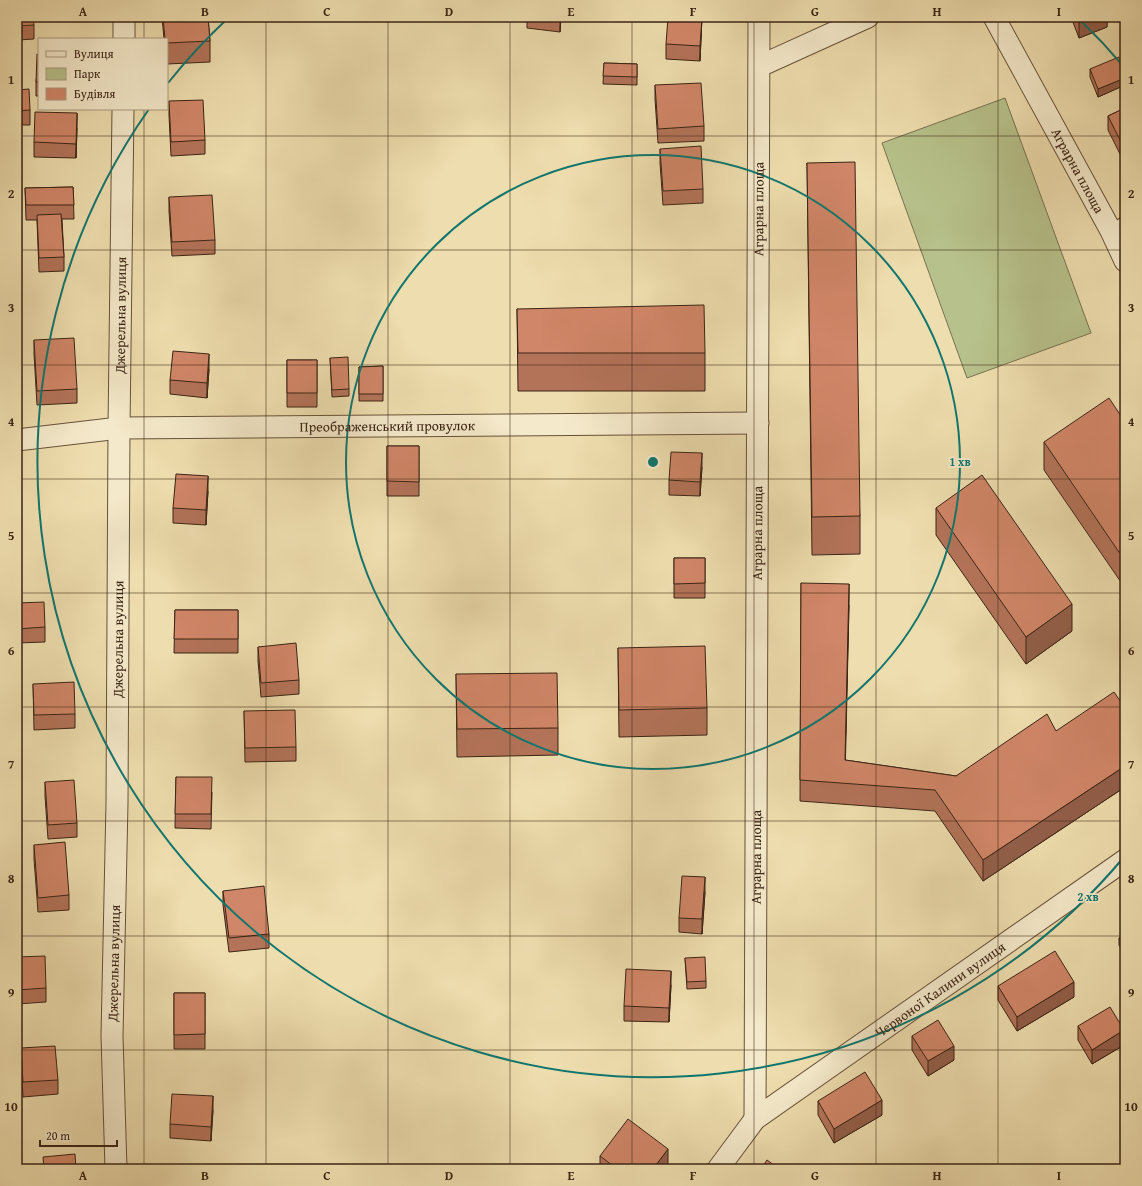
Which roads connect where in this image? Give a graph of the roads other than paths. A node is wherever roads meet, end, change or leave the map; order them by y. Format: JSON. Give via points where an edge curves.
{"nodes":[{"id":1,"x":124,"y":17,"type":"edge"},
{"id":2,"x":759,"y":17,"type":"edge"},
{"id":3,"x":868,"y":17,"type":"edge"},
{"id":4,"x":994,"y":17,"type":"edge"},
{"id":5,"x":124,"y":38,"type":"edge"},
{"id":6,"x":760,"y":66,"type":"junction"},
{"id":7,"x":123,"y":110,"type":"edge"},
{"id":8,"x":1118,"y":226,"type":"edge"},
{"id":9,"x":1125,"y":261,"type":"edge"},
{"id":10,"x":758,"y":424,"type":"junction"},
{"id":11,"x":119,"y":428,"type":"junction"},
{"id":12,"x":17,"y":440,"type":"edge"},
{"id":13,"x":1125,"y":860,"type":"edge"},
{"id":14,"x":755,"y":1119,"type":"junction"},
{"id":15,"x":116,"y":1169,"type":"edge"},
{"id":16,"x":718,"y":1169,"type":"edge"}],
"edges":[{"from":1,"to":5,"type":"street"},
{"from":2,"to":6,"type":"street","name":"Аграрна площа"},
{"from":3,"to":6,"type":"street"},
{"from":4,"to":8,"type":"street","name":"Аграрна площа"},
{"from":6,"to":10,"type":"street","name":"Аграрна площа"},
{"from":7,"to":11,"type":"street","name":"Джерельна вулиця"},
{"from":8,"to":9,"type":"street","name":"Аграрна площа"},
{"from":10,"to":11,"type":"street","name":"Преображенський провулок"},
{"from":10,"to":14,"type":"street","name":"Аграрна площа"},
{"from":11,"to":12,"type":"street","name":"Преображенський провулок"},
{"from":11,"to":15,"type":"street","name":"Джерельна вулиця","via":[[117,795],[112,1036]]},
{"from":13,"to":14,"type":"street","name":"Червоної Калини вулиця"},
{"from":14,"to":16,"type":"street","name":"Червоної Калини вулиця"}]}
